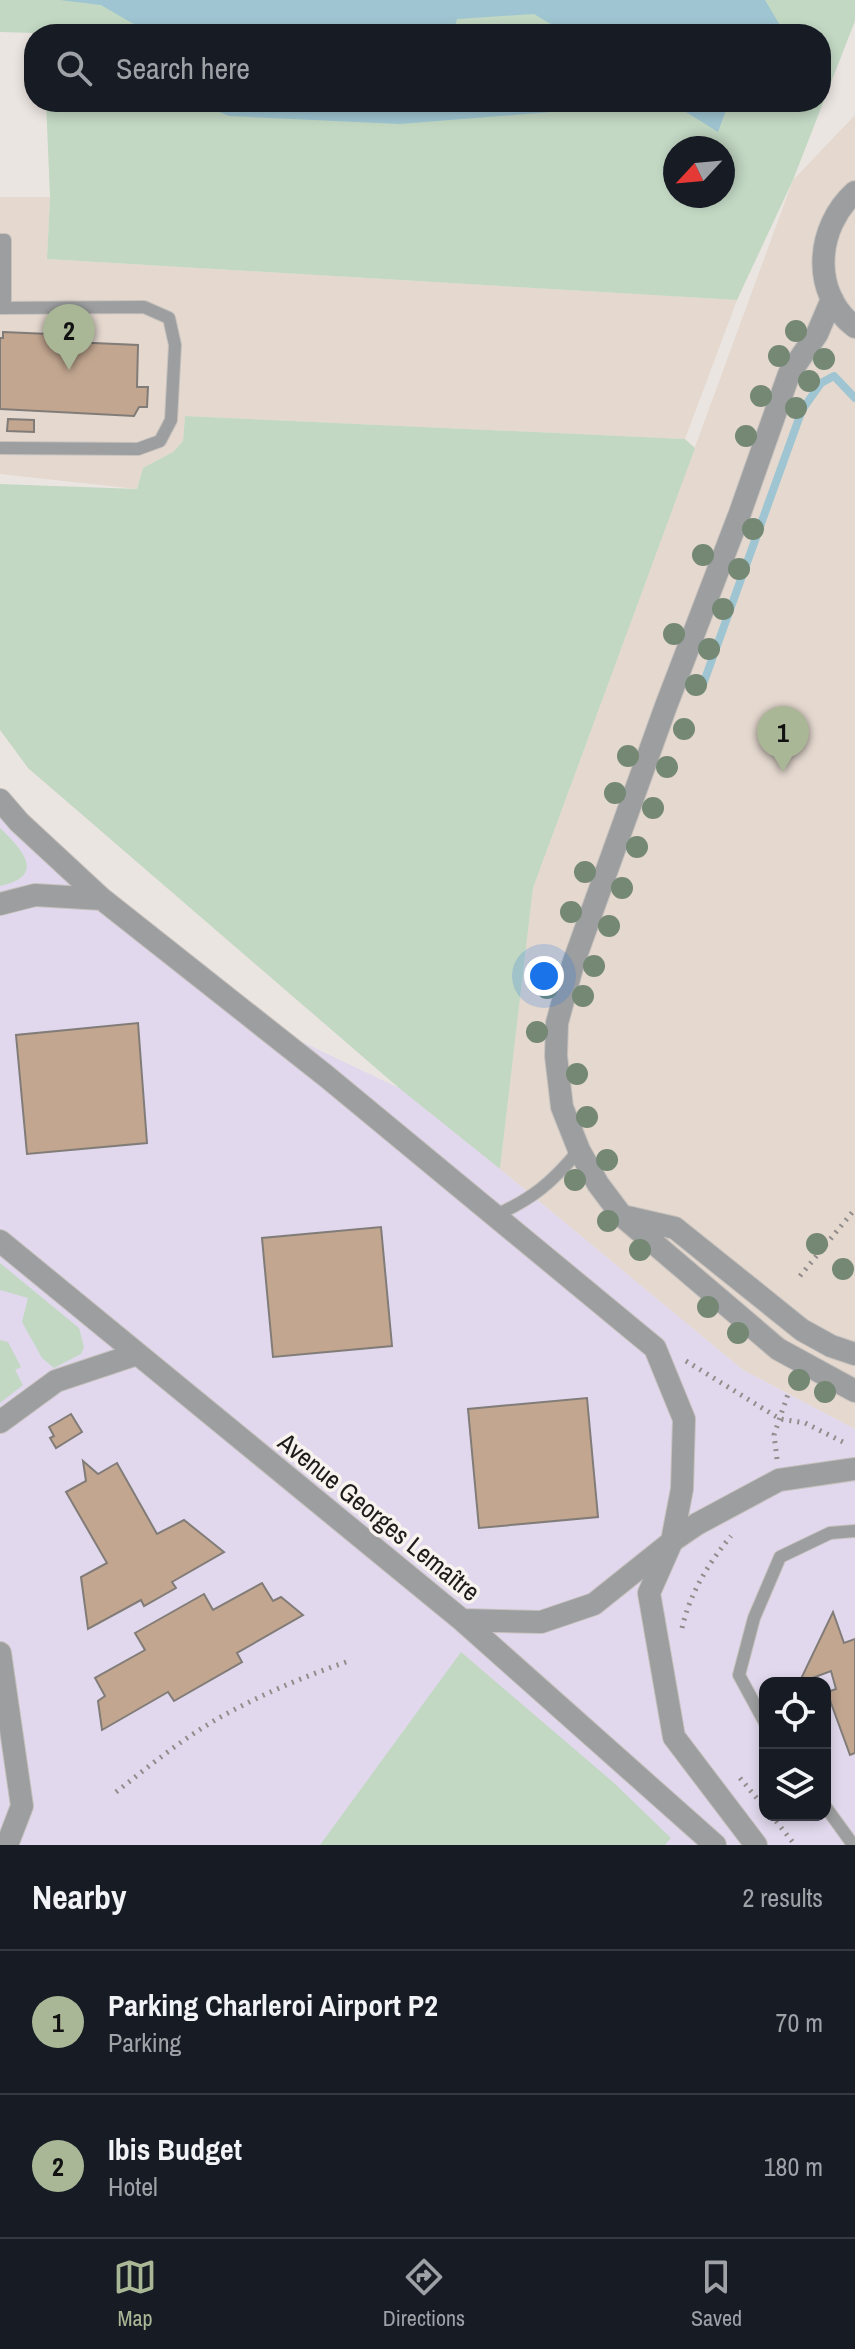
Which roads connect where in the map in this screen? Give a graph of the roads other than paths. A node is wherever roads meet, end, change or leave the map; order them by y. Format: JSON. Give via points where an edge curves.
{"nodes":[{"id":1,"x":855,"y":192,"type":"edge"},
{"id":2,"x":0,"y":240,"type":"edge"},
{"id":3,"x":832,"y":299,"type":"junction"},
{"id":4,"x":3,"y":308,"type":"edge"},
{"id":5,"x":855,"y":327,"type":"edge"},
{"id":6,"x":0,"y":448,"type":"edge"},
{"id":7,"x":0,"y":800,"type":"edge"},
{"id":8,"x":102,"y":899,"type":"junction"},
{"id":9,"x":0,"y":904,"type":"edge"},
{"id":10,"x":579,"y":1150,"type":"junction"},
{"id":11,"x":622,"y":1216,"type":"junction"},
{"id":12,"x":494,"y":1217,"type":"junction"},
{"id":13,"x":0,"y":1241,"type":"edge"},
{"id":14,"x":802,"y":1330,"type":"junction"},
{"id":15,"x":137,"y":1354,"type":"junction"},
{"id":16,"x":855,"y":1354,"type":"edge"},
{"id":17,"x":800,"y":1363,"type":"junction"},
{"id":18,"x":855,"y":1391,"type":"edge"},
{"id":19,"x":0,"y":1422,"type":"edge"},
{"id":20,"x":855,"y":1469,"type":"edge"},
{"id":21,"x":855,"y":1531,"type":"edge"},
{"id":22,"x":672,"y":1541,"type":"junction"},
{"id":23,"x":462,"y":1620,"type":"junction"},
{"id":24,"x":0,"y":1653,"type":"edge"},
{"id":25,"x":759,"y":1712,"type":"edge"},
{"id":26,"x":831,"y":1814,"type":"edge"},
{"id":27,"x":851,"y":1842,"type":"edge"},
{"id":28,"x":3,"y":1843,"type":"edge"},
{"id":29,"x":715,"y":1845,"type":"edge"},
{"id":30,"x":756,"y":1845,"type":"edge"}],
"edges":[{"from":1,"to":3,"type":"street","via":[[833,218],[825,238],[825,279]]},
{"from":2,"to":4,"type":"lane","via":[[5,240]]},
{"from":3,"to":5,"type":"street"},
{"from":3,"to":10,"type":"street","via":[[817,334],[789,374],[573,964],[557,1023],[556,1056],[562,1107]]},
{"from":4,"to":6,"type":"lane","via":[[144,307],[169,318],[175,345],[171,420],[160,441],[138,449]]},
{"from":7,"to":8,"type":"street"},
{"from":8,"to":9,"type":"street","via":[[35,895]]},
{"from":8,"to":12,"type":"street"},
{"from":10,"to":11,"type":"street"},
{"from":10,"to":12,"type":"lane","via":[[555,1179]]},
{"from":11,"to":14,"type":"street","via":[[675,1228]]},
{"from":11,"to":17,"type":"street"},
{"from":12,"to":22,"type":"street","via":[[655,1348],[684,1419],[682,1489]]},
{"from":13,"to":15,"type":"street","name":"Avenue Georges Lemaître"},
{"from":14,"to":16,"type":"street"},
{"from":14,"to":17,"type":"street"},
{"from":15,"to":19,"type":"street","via":[[56,1381]]},
{"from":15,"to":23,"type":"street","name":"Avenue Georges Lemaître"},
{"from":17,"to":18,"type":"street"},
{"from":20,"to":22,"type":"street","via":[[779,1480]]},
{"from":21,"to":25,"type":"lane","via":[[830,1533],[780,1557],[754,1618],[739,1675]]},
{"from":22,"to":23,"type":"street","via":[[594,1604],[541,1622]]},
{"from":22,"to":30,"type":"street","via":[[649,1593],[674,1737]]},
{"from":23,"to":29,"type":"street","name":"Avenue Georges Lemaître"},
{"from":24,"to":28,"type":"street","via":[[22,1806]]},
{"from":26,"to":27,"type":"lane"}]}
